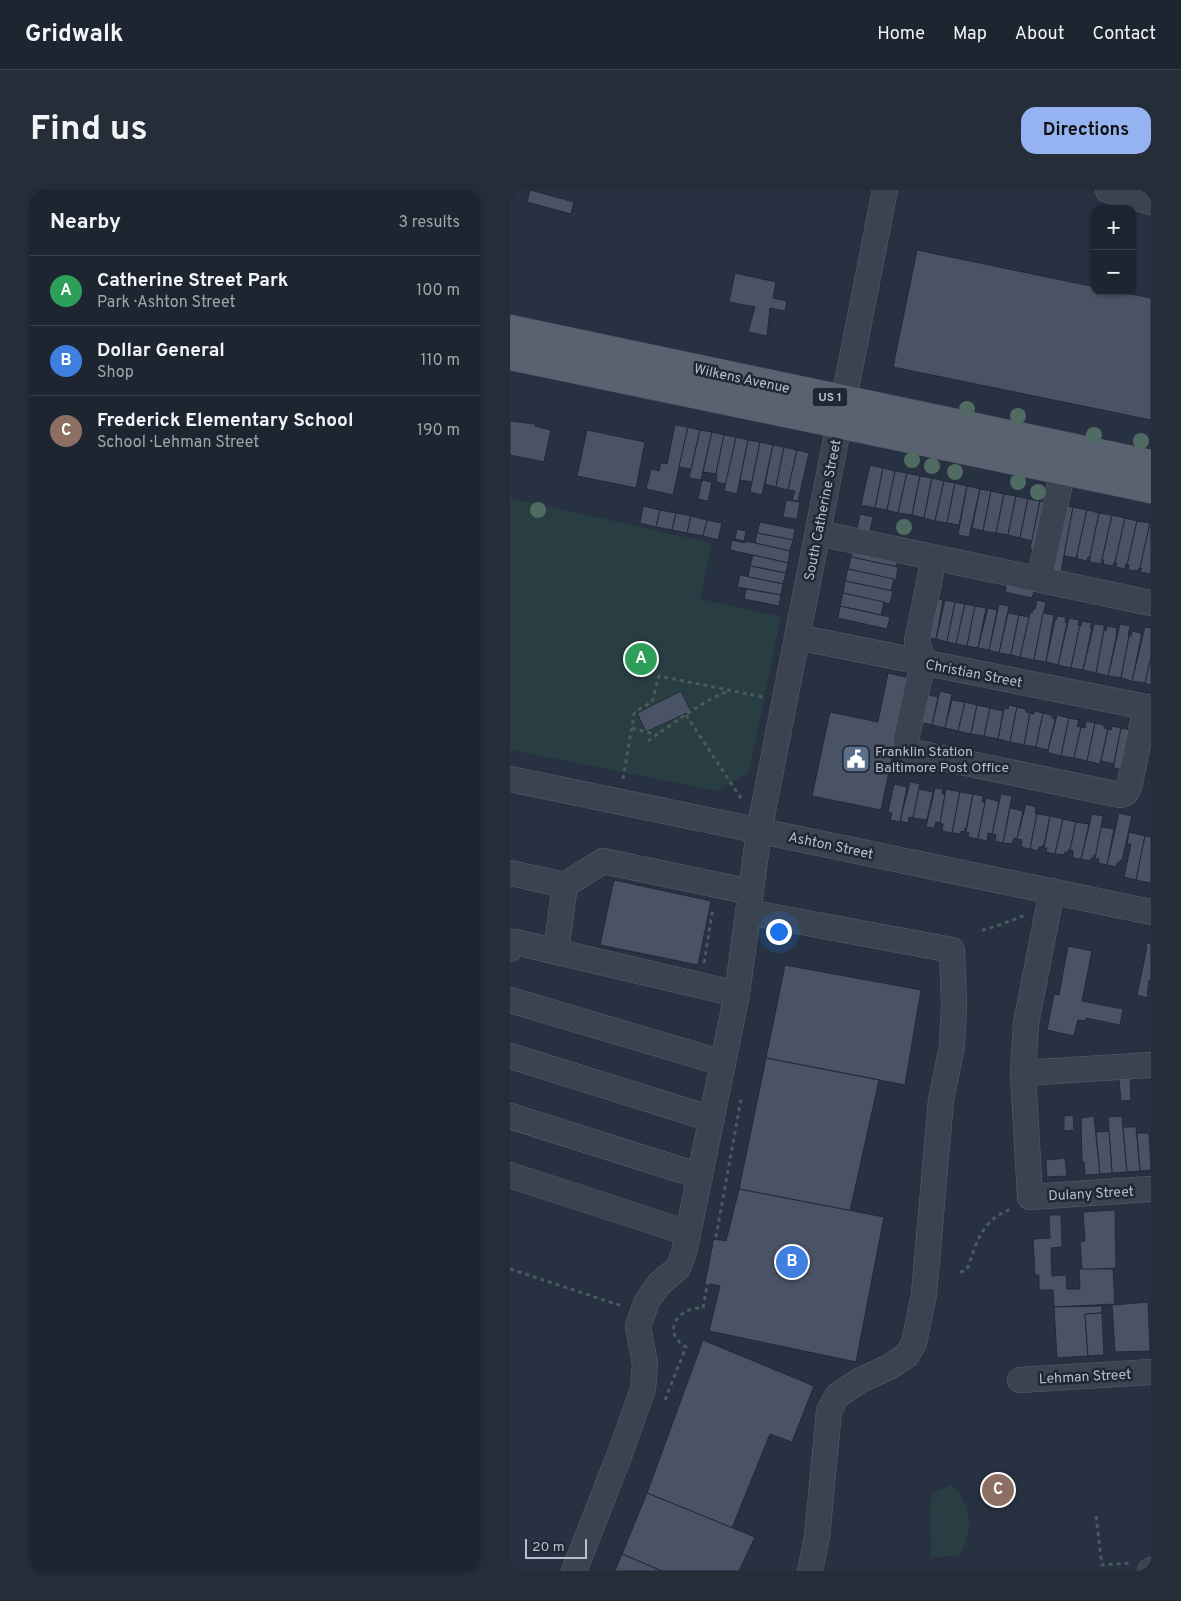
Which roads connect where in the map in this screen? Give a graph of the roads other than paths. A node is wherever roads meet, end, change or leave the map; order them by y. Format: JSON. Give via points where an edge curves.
{"nodes":[{"id":1,"x":885,"y":190,"type":"edge"},
{"id":2,"x":1108,"y":190,"type":"edge"},
{"id":3,"x":1151,"y":202,"type":"edge"},
{"id":4,"x":510,"y":329,"type":"edge"},
{"id":5,"x":510,"y":356,"type":"edge"},
{"id":6,"x":841,"y":412,"type":"junction"},
{"id":7,"x":1151,"y":464,"type":"edge"},
{"id":8,"x":1062,"y":470,"type":"junction"},
{"id":9,"x":1151,"y":489,"type":"edge"},
{"id":10,"x":818,"y":533,"type":"junction"},
{"id":11,"x":934,"y":558,"type":"junction"},
{"id":12,"x":1042,"y":580,"type":"junction"},
{"id":13,"x":1151,"y":603,"type":"edge"},
{"id":14,"x":797,"y":637,"type":"junction"},
{"id":15,"x":923,"y":662,"type":"junction"},
{"id":16,"x":1148,"y":708,"type":"edge"},
{"id":17,"x":510,"y":779,"type":"edge"},
{"id":18,"x":759,"y":831,"type":"junction"},
{"id":19,"x":510,"y":873,"type":"edge"},
{"id":20,"x":565,"y":885,"type":"junction"},
{"id":21,"x":1052,"y":891,"type":"junction"},
{"id":22,"x":750,"y":902,"type":"junction"},
{"id":23,"x":1151,"y":912,"type":"edge"},
{"id":24,"x":510,"y":949,"type":"edge"},
{"id":25,"x":556,"y":951,"type":"junction"},
{"id":26,"x":737,"y":994,"type":"junction"},
{"id":27,"x":510,"y":1000,"type":"edge"},
{"id":28,"x":510,"y":1056,"type":"edge"},
{"id":29,"x":723,"y":1063,"type":"junction"},
{"id":30,"x":1151,"y":1065,"type":"edge"},
{"id":31,"x":1023,"y":1073,"type":"junction"},
{"id":32,"x":510,"y":1116,"type":"edge"},
{"id":33,"x":712,"y":1119,"type":"junction"},
{"id":34,"x":510,"y":1175,"type":"edge"},
{"id":35,"x":700,"y":1176,"type":"junction"},
{"id":36,"x":1151,"y":1190,"type":"edge"},
{"id":37,"x":688,"y":1233,"type":"junction"},
{"id":38,"x":1151,"y":1372,"type":"edge"},
{"id":39,"x":1020,"y":1380,"type":"dead end"},
{"id":40,"x":574,"y":1571,"type":"edge"},
{"id":41,"x":810,"y":1571,"type":"edge"}],
"edges":[{"from":1,"to":6,"type":"street","name":"South Catherine Street"},
{"from":2,"to":3,"type":"street"},
{"from":4,"to":6,"type":"main road","name":"Wilkens Avenue","number":"US 1"},
{"from":5,"to":6,"type":"main road","name":"Wilkens Avenue","number":"US 1"},
{"from":6,"to":7,"type":"main road","name":"Wilkens Avenue","number":"US 1"},
{"from":6,"to":8,"type":"main road","name":"Wilkens Avenue","number":"US 1"},
{"from":6,"to":10,"type":"street","name":"South Catherine Street"},
{"from":8,"to":9,"type":"main road","name":"Wilkens Avenue","number":"US 1"},
{"from":8,"to":12,"type":"street"},
{"from":10,"to":11,"type":"street"},
{"from":10,"to":14,"type":"street","name":"South Catherine Street"},
{"from":11,"to":12,"type":"street"},
{"from":11,"to":15,"type":"street","via":[[917,641]]},
{"from":12,"to":13,"type":"street"},
{"from":14,"to":15,"type":"street","name":"Christian Street"},
{"from":14,"to":18,"type":"street","name":"South Catherine Street"},
{"from":15,"to":16,"type":"street","name":"Christian Street"},
{"from":15,"to":16,"type":"street","via":[[906,740],[913,752],[1110,793],[1120,795],[1129,788]]},
{"from":17,"to":18,"type":"street","name":"Ashton Street"},
{"from":18,"to":21,"type":"street","name":"Ashton Street"},
{"from":18,"to":22,"type":"street","name":"South Catherine Street"},
{"from":19,"to":20,"type":"street"},
{"from":20,"to":22,"type":"street","via":[[603,861]]},
{"from":20,"to":25,"type":"street"},
{"from":21,"to":23,"type":"street","name":"Ashton Street"},
{"from":21,"to":31,"type":"street","via":[[1026,1022]]},
{"from":22,"to":26,"type":"street","name":"South Catherine Street"},
{"from":22,"to":41,"type":"street","via":[[952,950],[952,1046],[941,1100],[924,1294],[914,1343],[907,1355],[837,1396],[829,1411],[817,1537]]},
{"from":24,"to":25,"type":"street","via":[[515,942]]},
{"from":25,"to":26,"type":"street"},
{"from":26,"to":29,"type":"street","name":"South Catherine Street"},
{"from":27,"to":29,"type":"street"},
{"from":28,"to":33,"type":"street"},
{"from":29,"to":33,"type":"street","name":"South Catherine Street"},
{"from":30,"to":31,"type":"street"},
{"from":31,"to":36,"type":"street","name":"Dulany Street","via":[[1024,1205]]},
{"from":32,"to":35,"type":"street"},
{"from":33,"to":35,"type":"street","name":"South Catherine Street"},
{"from":34,"to":37,"type":"street"},
{"from":35,"to":37,"type":"street","name":"South Catherine Street"},
{"from":37,"to":40,"type":"street","name":"South Catherine Street","via":[[678,1268],[659,1284],[647,1301],[638,1326],[645,1364],[643,1389]]},
{"from":38,"to":39,"type":"street","name":"Lehman Street"}]}
